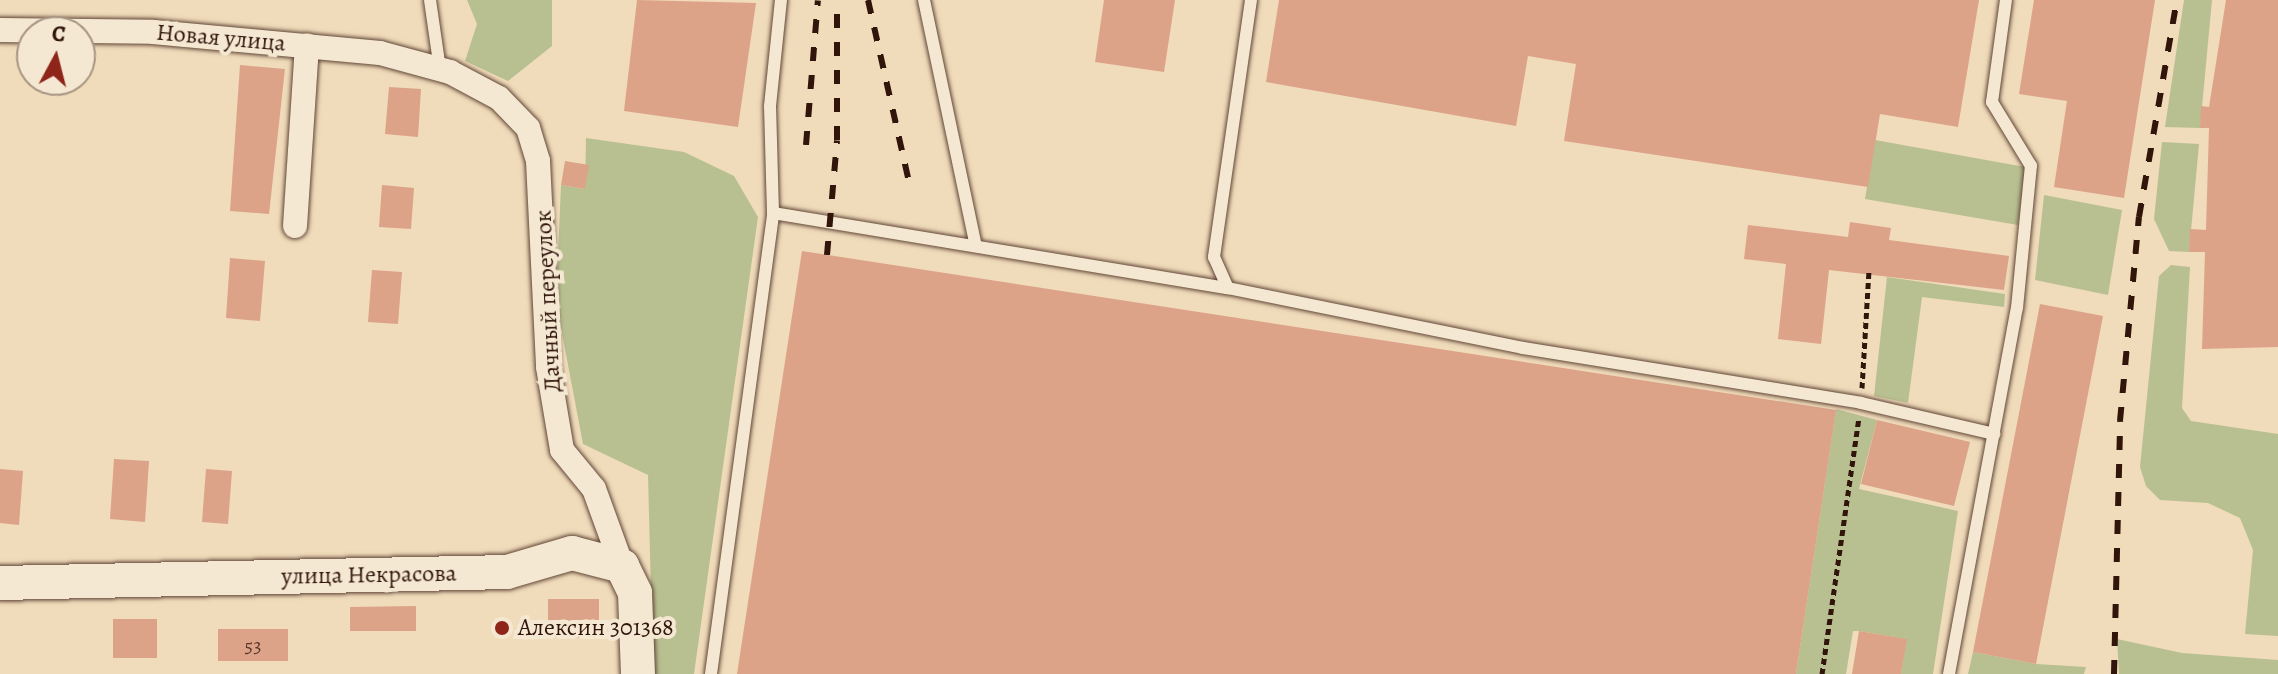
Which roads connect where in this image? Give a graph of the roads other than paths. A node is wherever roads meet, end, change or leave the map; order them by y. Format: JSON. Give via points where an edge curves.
{"nodes":[{"id":1,"x":430,"y":0,"type":"edge"},
{"id":2,"x":781,"y":0,"type":"edge"},
{"id":3,"x":924,"y":0,"type":"edge"},
{"id":4,"x":1251,"y":0,"type":"edge"},
{"id":5,"x":2006,"y":0,"type":"edge"},
{"id":6,"x":0,"y":30,"type":"edge"},
{"id":7,"x":307,"y":45,"type":"junction"},
{"id":8,"x":440,"y":69,"type":"junction"},
{"id":9,"x":773,"y":213,"type":"junction"},
{"id":10,"x":295,"y":226,"type":"dead end"},
{"id":11,"x":976,"y":246,"type":"junction"},
{"id":12,"x":1228,"y":288,"type":"junction"},
{"id":13,"x":1994,"y":434,"type":"junction"},
{"id":14,"x":622,"y":566,"type":"junction"},
{"id":15,"x":0,"y":583,"type":"edge"},
{"id":16,"x":638,"y":674,"type":"edge"},
{"id":17,"x":711,"y":674,"type":"edge"},
{"id":18,"x":1949,"y":674,"type":"edge"}],
"edges":[{"from":1,"to":8,"type":"lane"},
{"from":2,"to":9,"type":"lane","via":[[770,106]]},
{"from":3,"to":11,"type":"lane"},
{"from":4,"to":12,"type":"lane","via":[[1214,257]]},
{"from":5,"to":13,"type":"lane","via":[[1992,102],[2031,166],[2019,294]]},
{"from":6,"to":7,"type":"street","name":"Новая улица","via":[[153,32]]},
{"from":7,"to":8,"type":"street","name":"Новая улица","via":[[380,53]]},
{"from":7,"to":10,"type":"street"},
{"from":8,"to":14,"type":"street","name":"Дачный переулок","via":[[499,98],[528,128],[543,197],[548,367],[562,450],[594,489]]},
{"from":9,"to":11,"type":"lane"},
{"from":9,"to":17,"type":"lane"},
{"from":11,"to":12,"type":"lane"},
{"from":12,"to":13,"type":"lane","via":[[1523,348],[1861,403]]},
{"from":13,"to":18,"type":"lane"},
{"from":14,"to":15,"type":"main road","name":"улица Некрасова","via":[[572,553],[507,572]]},
{"from":14,"to":16,"type":"main road","via":[[635,593]]}]}
